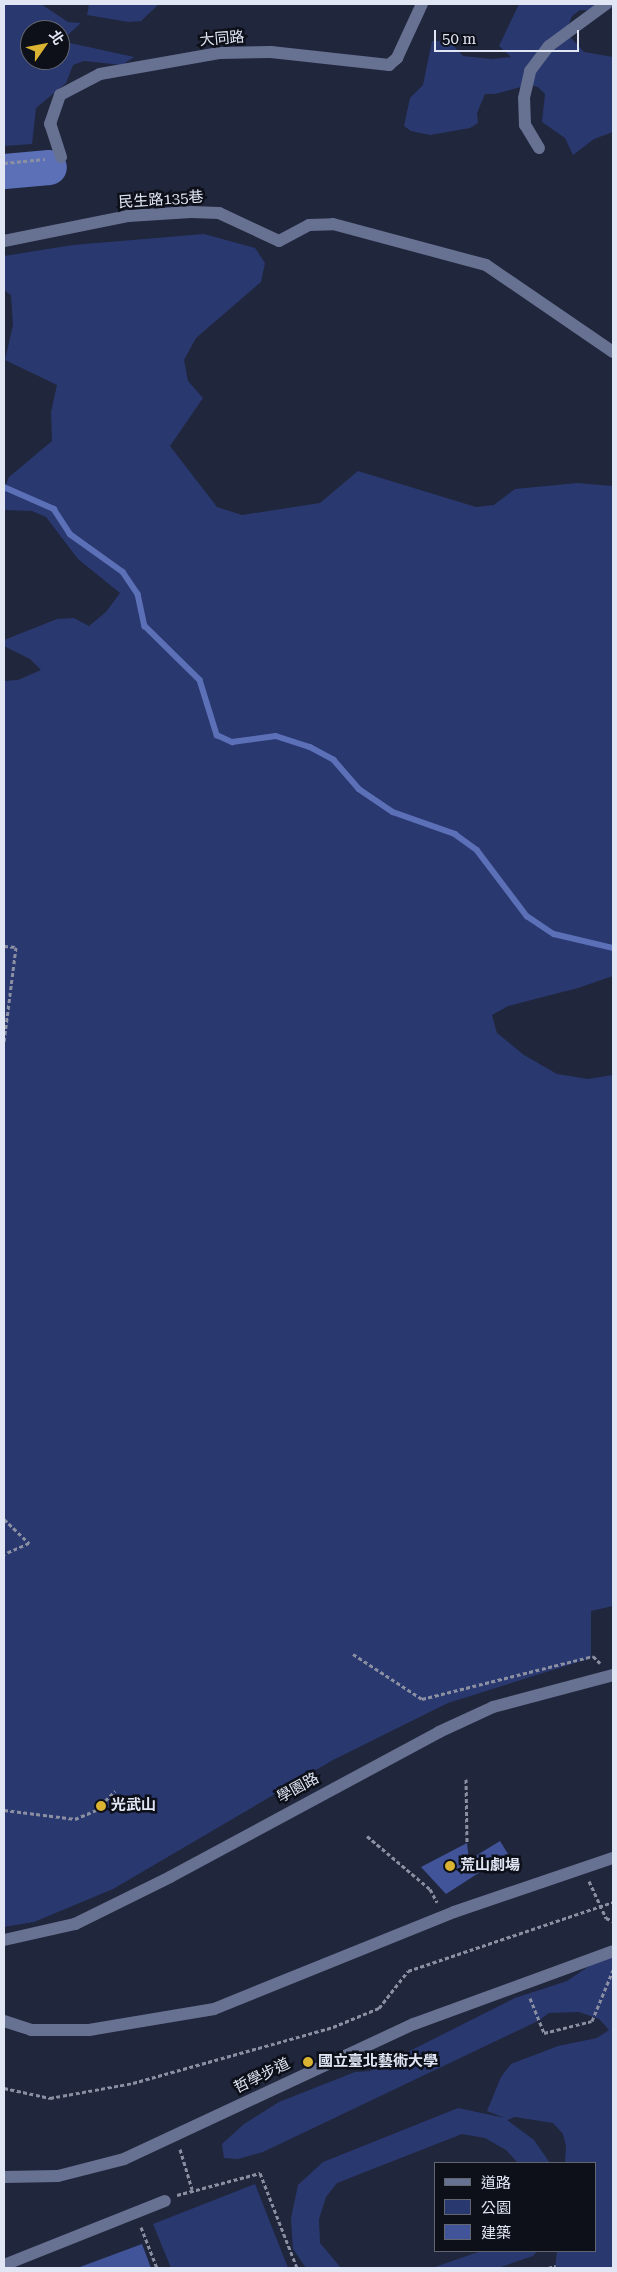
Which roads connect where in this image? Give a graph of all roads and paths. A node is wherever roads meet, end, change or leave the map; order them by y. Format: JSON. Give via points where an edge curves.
{"nodes":[{"id":1,"x":422,"y":4,"type":"edge"},
{"id":2,"x":606,"y":4,"type":"edge"},
{"id":3,"x":538,"y":148,"type":"dead end"},
{"id":4,"x":61,"y":158,"type":"joint"},
{"id":5,"x":4,"y":163,"type":"edge"},
{"id":6,"x":4,"y":241,"type":"edge"},
{"id":7,"x":613,"y":352,"type":"edge"},
{"id":8,"x":4,"y":946,"type":"edge"},
{"id":9,"x":4,"y":1042,"type":"edge"},
{"id":10,"x":4,"y":1519,"type":"edge"},
{"id":11,"x":4,"y":1554,"type":"edge"},
{"id":12,"x":353,"y":1654,"type":"dead end"},
{"id":13,"x":613,"y":1675,"type":"edge"},
{"id":14,"x":466,"y":1779,"type":"dead end"},
{"id":15,"x":115,"y":1791,"type":"dead end"},
{"id":16,"x":4,"y":1810,"type":"edge"},
{"id":17,"x":367,"y":1836,"type":"dead end"},
{"id":18,"x":467,"y":1843,"type":"dead end"},
{"id":19,"x":613,"y":1858,"type":"edge"},
{"id":20,"x":582,"y":1868,"type":"junction"},
{"id":21,"x":613,"y":1902,"type":"edge"},
{"id":22,"x":600,"y":1905,"type":"junction"},
{"id":23,"x":445,"y":1916,"type":"junction"},
{"id":24,"x":613,"y":1921,"type":"edge"},
{"id":25,"x":4,"y":1940,"type":"edge"},
{"id":26,"x":613,"y":1951,"type":"edge"},
{"id":27,"x":613,"y":1970,"type":"edge"},
{"id":28,"x":523,"y":1982,"type":"junction"},
{"id":29,"x":4,"y":2021,"type":"edge"},
{"id":30,"x":4,"y":2088,"type":"edge"},
{"id":31,"x":180,"y":2153,"type":"dead end"},
{"id":32,"x":4,"y":2177,"type":"edge"},
{"id":33,"x":165,"y":2201,"type":"dead end"},
{"id":34,"x":136,"y":2214,"type":"junction"},
{"id":35,"x":4,"y":2266,"type":"edge"},
{"id":36,"x":556,"y":2266,"type":"dead end"},
{"id":37,"x":157,"y":2268,"type":"edge"},
{"id":38,"x":297,"y":2268,"type":"edge"},
{"id":39,"x":548,"y":2268,"type":"edge"}],
"edges":[{"from":1,"to":4,"type":"street","name":"大同路","via":[[397,58],[389,65],[271,52],[219,53],[100,74],[60,95],[50,124]]},
{"from":2,"to":3,"type":"street","via":[[549,46],[530,70],[524,98],[525,125]]},
{"from":4,"to":5,"type":"path"},
{"from":6,"to":7,"type":"street","name":"民生路135巷","via":[[128,216],[219,213],[279,241],[310,225],[332,224],[486,264]]},
{"from":8,"to":9,"type":"path","via":[[16,947]]},
{"from":10,"to":11,"type":"path","via":[[29,1543]]},
{"from":12,"to":13,"type":"path","via":[[422,1699],[593,1656]]},
{"from":13,"to":25,"type":"street","name":"學園路","via":[[493,1707],[439,1732],[170,1877],[75,1924]]},
{"from":14,"to":18,"type":"path"},
{"from":15,"to":16,"type":"path","via":[[96,1810],[76,1819]]},
{"from":17,"to":23,"type":"path","via":[[430,1889]]},
{"from":19,"to":20,"type":"street"},
{"from":20,"to":22,"type":"path"},
{"from":20,"to":23,"type":"street"},
{"from":21,"to":22,"type":"path"},
{"from":22,"to":24,"type":"path","via":[[606,1918]]},
{"from":22,"to":30,"type":"path","via":[[408,1971],[379,2008],[334,2026],[133,2083],[50,2098]]},
{"from":23,"to":29,"type":"street","via":[[214,2009],[89,2030],[31,2030]]},
{"from":26,"to":28,"type":"street","name":"哲學步道"},
{"from":27,"to":28,"type":"path","via":[[592,2021],[544,2033]]},
{"from":28,"to":32,"type":"street","name":"哲學步道","via":[[369,2044],[124,2158],[58,2176]]},
{"from":31,"to":38,"type":"path","via":[[192,2189],[260,2173]]},
{"from":33,"to":34,"type":"street"},
{"from":34,"to":35,"type":"street"},
{"from":34,"to":37,"type":"path"},
{"from":36,"to":39,"type":"path"}]}
